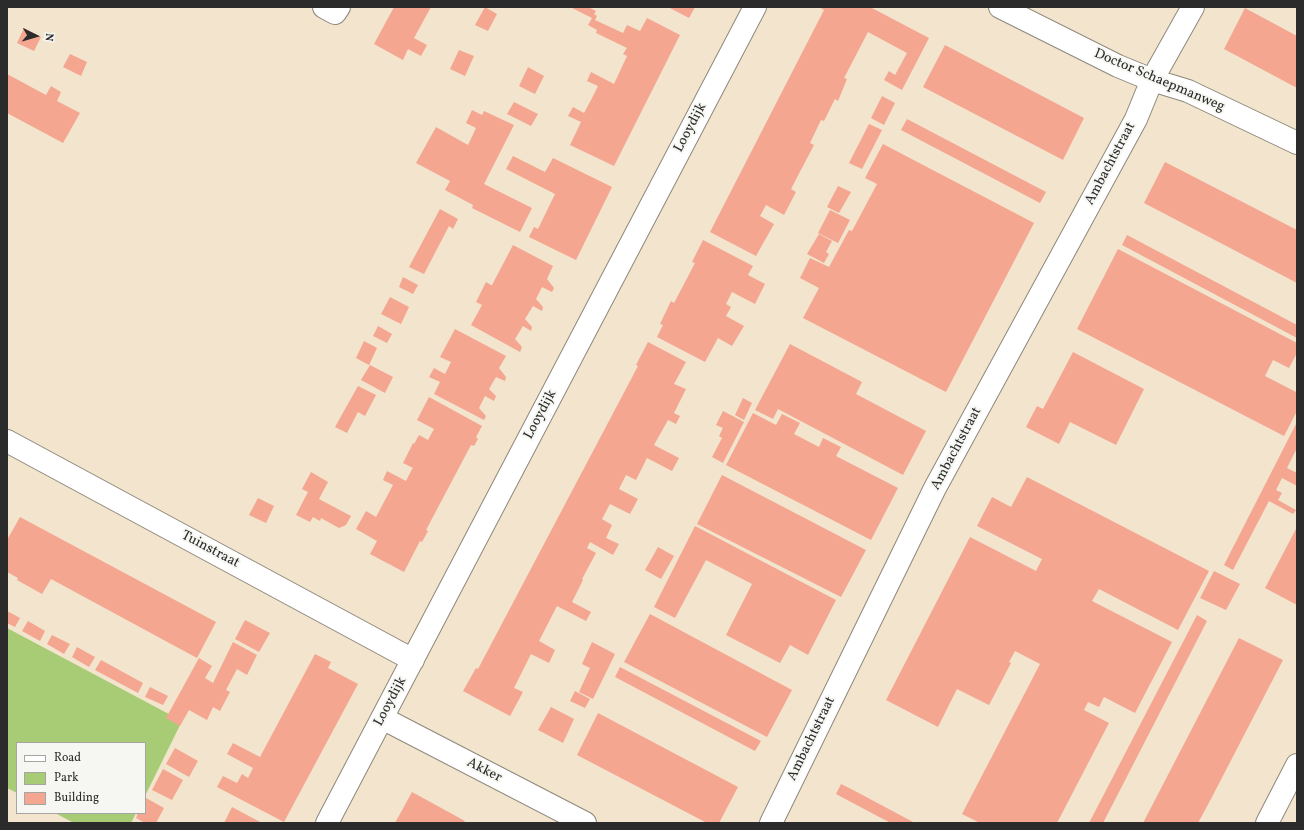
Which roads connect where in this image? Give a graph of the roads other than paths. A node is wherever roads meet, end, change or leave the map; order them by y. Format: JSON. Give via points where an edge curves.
{"nodes":[{"id":1,"x":754,"y":7,"type":"edge"},
{"id":2,"x":1000,"y":7,"type":"edge"},
{"id":3,"x":1193,"y":7,"type":"edge"},
{"id":4,"x":1152,"y":80,"type":"junction"},
{"id":5,"x":1297,"y":142,"type":"edge"},
{"id":6,"x":7,"y":441,"type":"edge"},
{"id":7,"x":413,"y":660,"type":"junction"},
{"id":8,"x":382,"y":718,"type":"junction"},
{"id":9,"x":1294,"y":780,"type":"edge"},
{"id":10,"x":327,"y":823,"type":"edge"},
{"id":11,"x":585,"y":823,"type":"edge"},
{"id":12,"x":771,"y":823,"type":"edge"},
{"id":13,"x":1266,"y":823,"type":"edge"}],
"edges":[{"from":1,"to":7,"type":"street","name":"Looydijk"},
{"from":2,"to":4,"type":"street","name":"Doctor Schaepmanweg","via":[[1118,66]]},
{"from":3,"to":4,"type":"street","name":"Ambachtstraat"},
{"from":4,"to":5,"type":"street","name":"Doctor Schaepmanweg","via":[[1188,91]]},
{"from":4,"to":12,"type":"street","name":"Ambachtstraat","via":[[1136,119],[935,488]]},
{"from":6,"to":7,"type":"street","name":"Tuinstraat"},
{"from":7,"to":8,"type":"street","name":"Looydijk"},
{"from":8,"to":10,"type":"street","name":"Looydijk"},
{"from":8,"to":11,"type":"street","name":"Akker"},
{"from":9,"to":13,"type":"street"}]}
